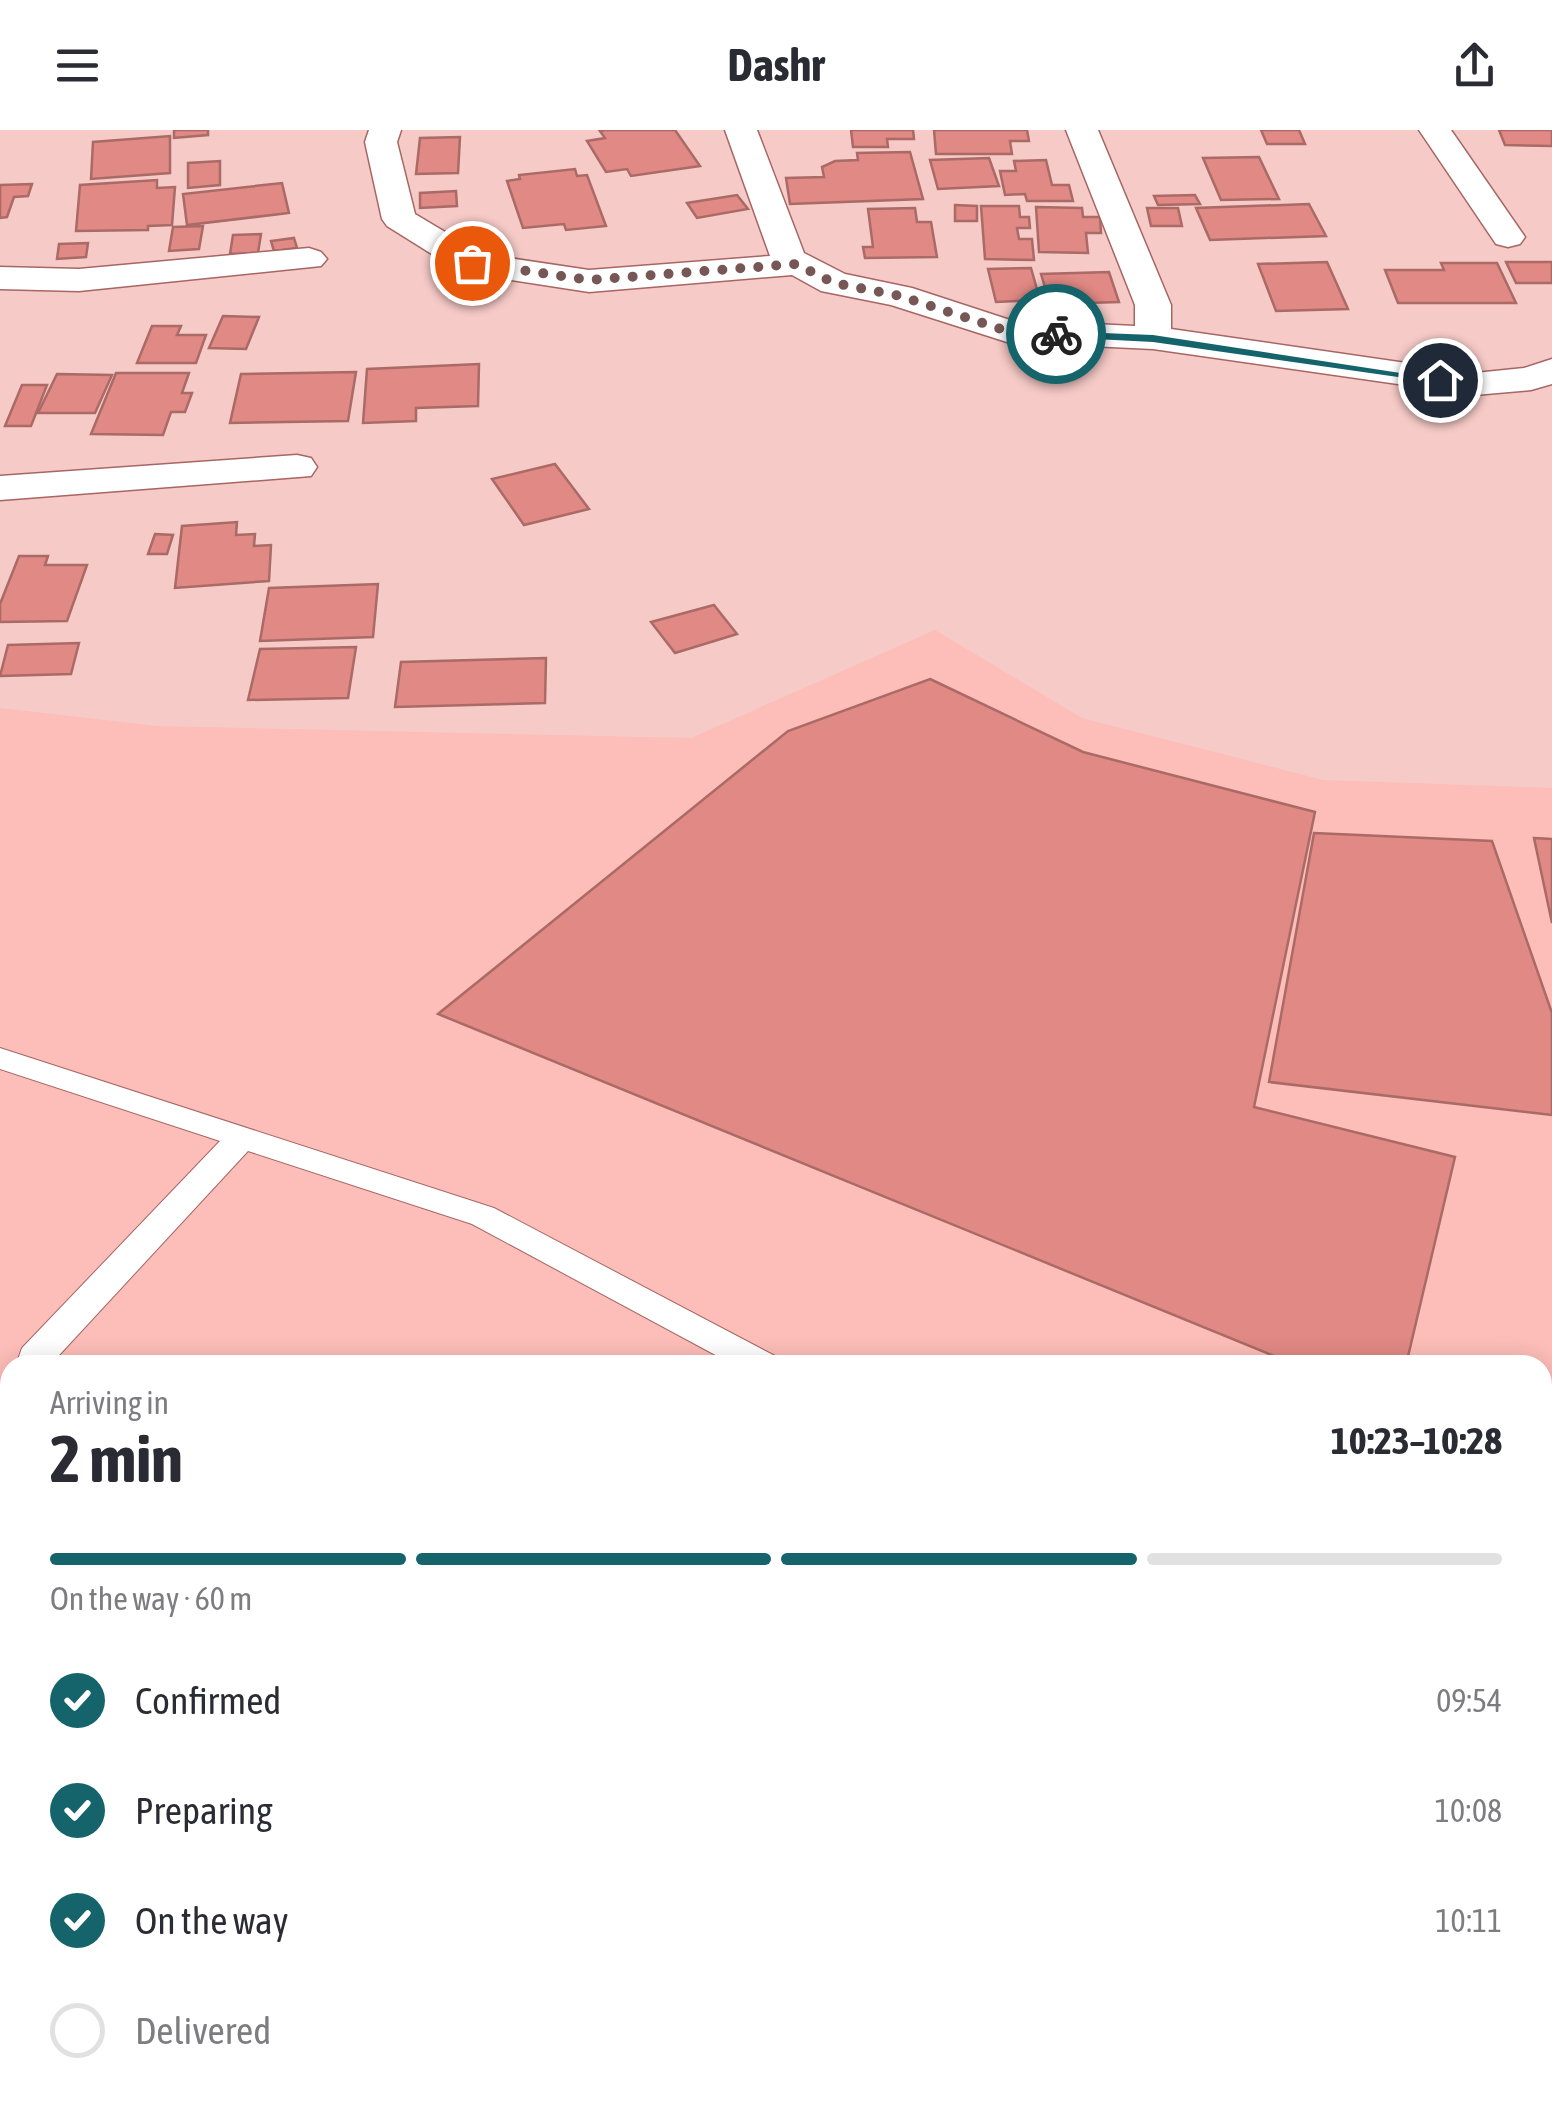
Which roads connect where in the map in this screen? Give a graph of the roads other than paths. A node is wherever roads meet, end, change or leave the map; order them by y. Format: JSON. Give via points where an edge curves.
{"nodes":[{"id":1,"x":386,"y":130,"type":"edge"},
{"id":2,"x":741,"y":130,"type":"edge"},
{"id":3,"x":1082,"y":130,"type":"edge"},
{"id":4,"x":1435,"y":130,"type":"edge"},
{"id":5,"x":1508,"y":237,"type":"dead end"},
{"id":6,"x":309,"y":259,"type":"dead end"},
{"id":7,"x":796,"y":264,"type":"junction"},
{"id":8,"x":0,"y":278,"type":"edge"},
{"id":9,"x":1153,"y":338,"type":"junction"},
{"id":10,"x":1552,"y":370,"type":"edge"},
{"id":11,"x":297,"y":467,"type":"dead end"},
{"id":12,"x":0,"y":488,"type":"edge"},
{"id":13,"x":0,"y":1058,"type":"edge"},
{"id":14,"x":244,"y":1136,"type":"junction"},
{"id":15,"x":36,"y":1355,"type":"edge"},
{"id":16,"x":744,"y":1355,"type":"edge"}],
"edges":[{"from":1,"to":7,"type":"street","via":[[381,142],[399,219],[472,263],[589,280]]},
{"from":2,"to":7,"type":"street"},
{"from":3,"to":9,"type":"street","via":[[1153,305]]},
{"from":4,"to":5,"type":"street"},
{"from":6,"to":8,"type":"street","via":[[79,280]]},
{"from":7,"to":9,"type":"street","via":[[834,283],[900,296],[1007,331]]},
{"from":9,"to":10,"type":"street","via":[[1475,384],[1531,379]]},
{"from":11,"to":12,"type":"street"},
{"from":13,"to":14,"type":"lane"},
{"from":14,"to":15,"type":"lane"},
{"from":14,"to":16,"type":"lane","via":[[482,1216]]}]}
